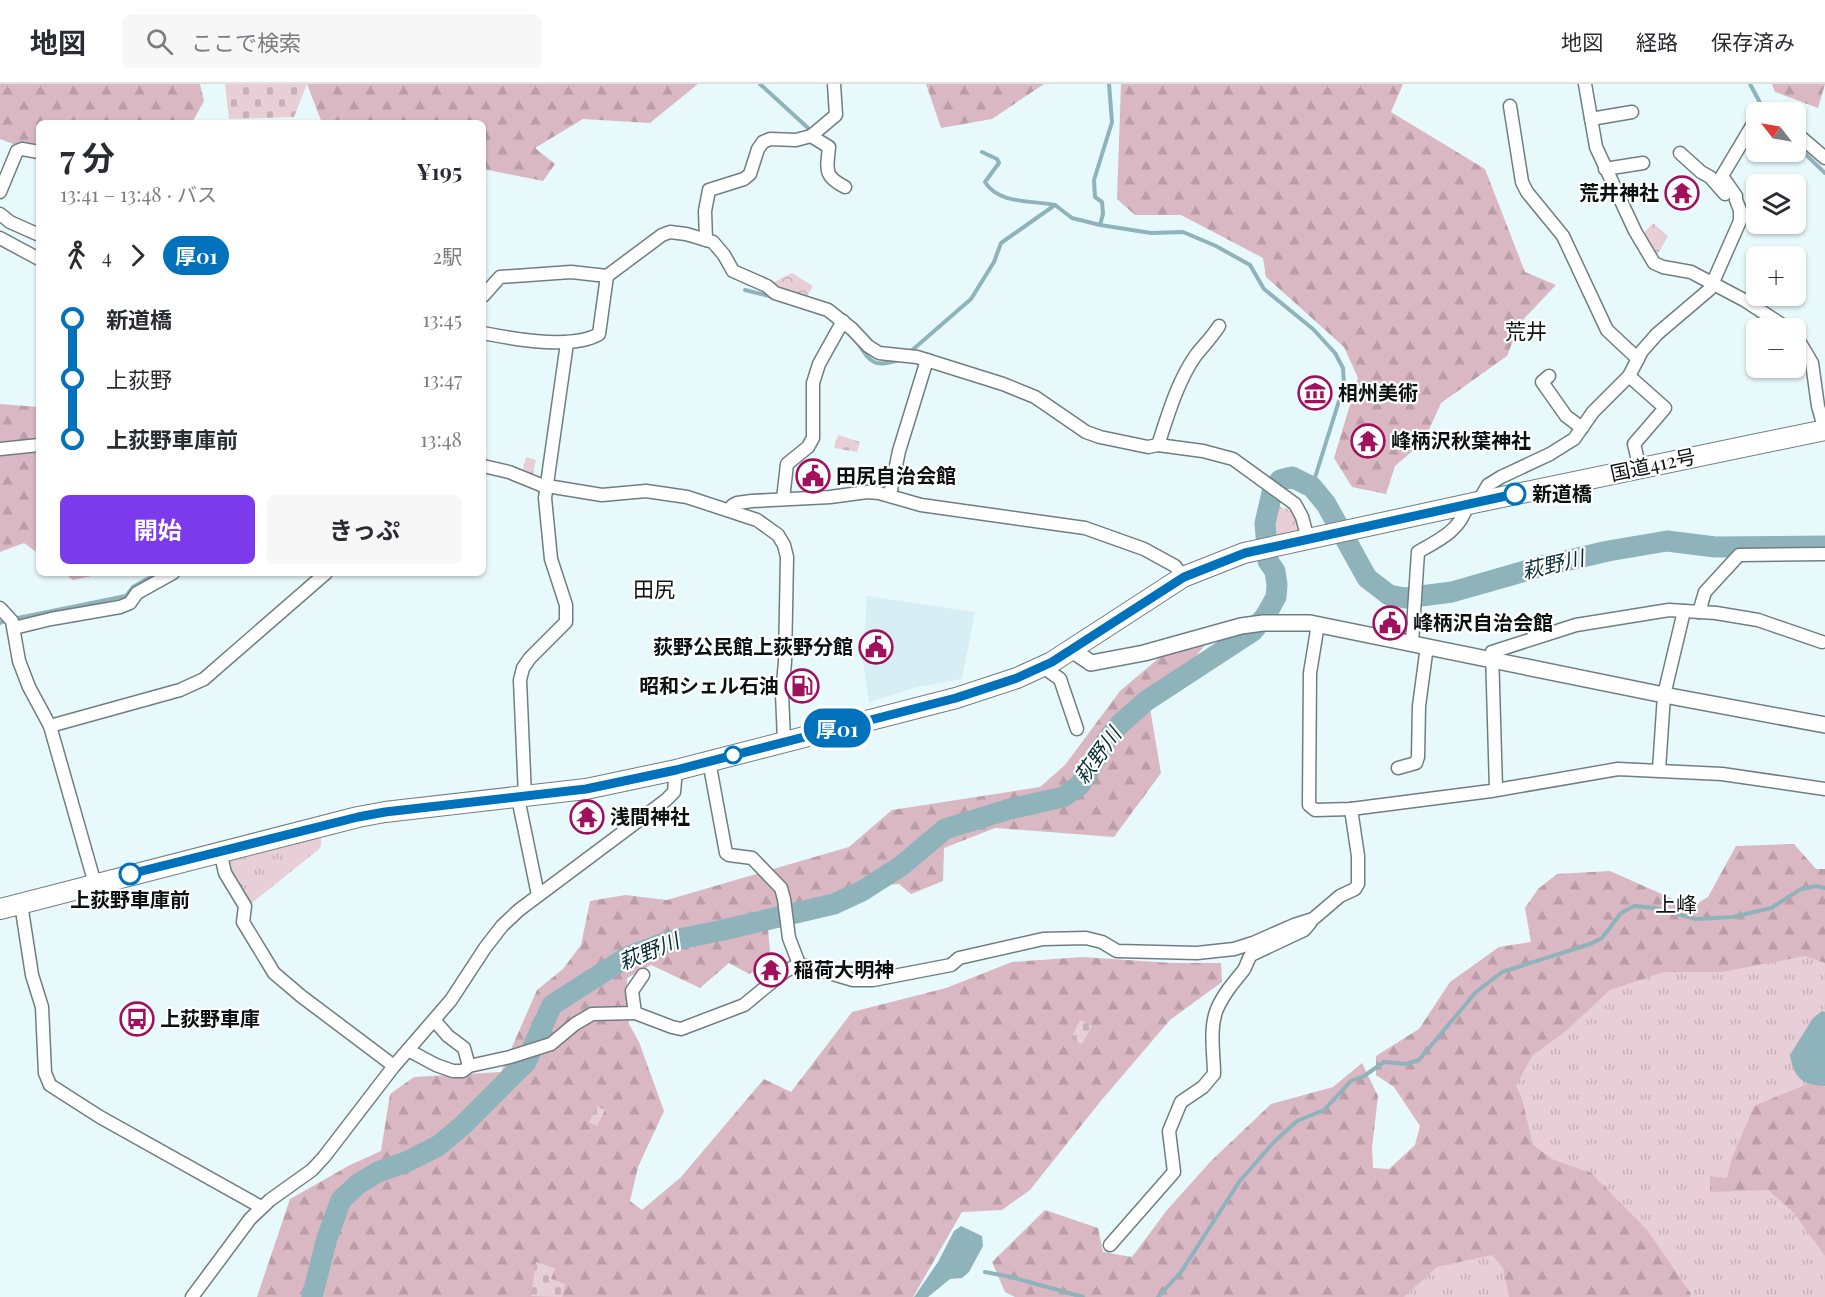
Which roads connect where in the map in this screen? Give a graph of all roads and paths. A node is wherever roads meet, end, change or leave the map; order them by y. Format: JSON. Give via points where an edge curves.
{"nodes":[{"id":1,"x":834,"y":84,"type":"edge"},
{"id":2,"x":1585,"y":84,"type":"edge"},
{"id":3,"x":1510,"y":106,"type":"dead end"},
{"id":4,"x":1632,"y":112,"type":"dead end"},
{"id":5,"x":1591,"y":119,"type":"junction"},
{"id":6,"x":811,"y":136,"type":"junction"},
{"id":7,"x":1746,"y":136,"type":"edge"},
{"id":8,"x":1806,"y":142,"type":"edge"},
{"id":9,"x":36,"y":152,"type":"edge"},
{"id":10,"x":1680,"y":153,"type":"dead end"},
{"id":11,"x":1825,"y":158,"type":"edge"},
{"id":12,"x":1643,"y":163,"type":"dead end"},
{"id":13,"x":1605,"y":169,"type":"junction"},
{"id":14,"x":845,"y":187,"type":"dead end"},
{"id":15,"x":0,"y":192,"type":"edge"},
{"id":16,"x":1736,"y":201,"type":"junction"},
{"id":17,"x":0,"y":214,"type":"edge"},
{"id":18,"x":36,"y":235,"type":"edge"},
{"id":19,"x":36,"y":237,"type":"edge"},
{"id":20,"x":0,"y":238,"type":"edge"},
{"id":21,"x":706,"y":240,"type":"junction"},
{"id":22,"x":28,"y":250,"type":"junction"},
{"id":23,"x":36,"y":257,"type":"edge"},
{"id":24,"x":606,"y":281,"type":"junction"},
{"id":25,"x":1712,"y":283,"type":"junction"},
{"id":26,"x":486,"y":293,"type":"edge"},
{"id":27,"x":1772,"y":318,"type":"edge"},
{"id":28,"x":841,"y":325,"type":"junction"},
{"id":29,"x":1219,"y":326,"type":"dead end"},
{"id":30,"x":486,"y":333,"type":"edge"},
{"id":31,"x":567,"y":343,"type":"junction"},
{"id":32,"x":1806,"y":353,"type":"edge"},
{"id":33,"x":1638,"y":358,"type":"junction"},
{"id":34,"x":927,"y":360,"type":"junction"},
{"id":35,"x":1629,"y":376,"type":"junction"},
{"id":36,"x":1542,"y":382,"type":"dead end"},
{"id":37,"x":1820,"y":382,"type":"edge"},
{"id":38,"x":1581,"y":428,"type":"junction"},
{"id":39,"x":1825,"y":430,"type":"edge"},
{"id":40,"x":36,"y":445,"type":"edge"},
{"id":41,"x":1158,"y":445,"type":"junction"},
{"id":42,"x":0,"y":449,"type":"edge"},
{"id":43,"x":486,"y":467,"type":"edge"},
{"id":44,"x":1640,"y":469,"type":"junction"},
{"id":45,"x":547,"y":486,"type":"junction"},
{"id":46,"x":890,"y":495,"type":"junction"},
{"id":47,"x":783,"y":499,"type":"junction"},
{"id":48,"x":1472,"y":503,"type":"junction"},
{"id":49,"x":729,"y":510,"type":"junction"},
{"id":50,"x":1315,"y":538,"type":"junction"},
{"id":51,"x":1825,"y":554,"type":"edge"},
{"id":52,"x":168,"y":576,"type":"edge"},
{"id":53,"x":323,"y":576,"type":"edge"},
{"id":54,"x":1184,"y":577,"type":"junction"},
{"id":55,"x":0,"y":608,"type":"edge"},
{"id":56,"x":1684,"y":610,"type":"junction"},
{"id":57,"x":1699,"y":612,"type":"junction"},
{"id":58,"x":1318,"y":624,"type":"junction"},
{"id":59,"x":14,"y":628,"type":"junction"},
{"id":60,"x":1822,"y":642,"type":"dead end"},
{"id":61,"x":1419,"y":644,"type":"junction"},
{"id":62,"x":1072,"y":650,"type":"junction"},
{"id":63,"x":1491,"y":659,"type":"junction"},
{"id":64,"x":1046,"y":665,"type":"junction"},
{"id":65,"x":1664,"y":695,"type":"junction"},
{"id":66,"x":1825,"y":725,"type":"edge"},
{"id":67,"x":50,"y":726,"type":"junction"},
{"id":68,"x":1077,"y":729,"type":"dead end"},
{"id":69,"x":784,"y":741,"type":"junction"},
{"id":70,"x":710,"y":761,"type":"junction"},
{"id":71,"x":1398,"y":768,"type":"dead end"},
{"id":72,"x":676,"y":770,"type":"junction"},
{"id":73,"x":1659,"y":770,"type":"junction"},
{"id":74,"x":1496,"y":789,"type":"junction"},
{"id":75,"x":1825,"y":789,"type":"edge"},
{"id":76,"x":521,"y":798,"type":"junction"},
{"id":77,"x":1351,"y":809,"type":"junction"},
{"id":78,"x":220,"y":851,"type":"junction"},
{"id":79,"x":95,"y":884,"type":"junction"},
{"id":80,"x":538,"y":896,"type":"junction"},
{"id":81,"x":21,"y":904,"type":"junction"},
{"id":82,"x":0,"y":909,"type":"edge"},
{"id":83,"x":1313,"y":919,"type":"junction"},
{"id":84,"x":799,"y":963,"type":"junction"},
{"id":85,"x":643,"y":975,"type":"dead end"},
{"id":86,"x":635,"y":1013,"type":"junction"},
{"id":87,"x":434,"y":1020,"type":"junction"},
{"id":88,"x":408,"y":1050,"type":"junction"},
{"id":89,"x":394,"y":1066,"type":"junction"},
{"id":90,"x":469,"y":1066,"type":"junction"},
{"id":91,"x":261,"y":1208,"type":"junction"},
{"id":92,"x":1110,"y":1245,"type":"dead end"},
{"id":93,"x":192,"y":1297,"type":"edge"}],
"edges":[{"from":1,"to":6,"type":"street","via":[[836,115]]},
{"from":2,"to":5,"type":"street"},
{"from":3,"to":33,"type":"street","via":[[1527,192],[1563,236],[1607,330]]},
{"from":4,"to":5,"type":"street"},
{"from":5,"to":13,"type":"street"},
{"from":6,"to":14,"type":"street","via":[[829,147],[829,176]]},
{"from":6,"to":21,"type":"street","via":[[763,142],[750,174],[709,190]]},
{"from":7,"to":16,"type":"street","via":[[1722,176]]},
{"from":8,"to":11,"type":"street"},
{"from":9,"to":15,"type":"street","via":[[17,151]]},
{"from":10,"to":16,"type":"street"},
{"from":12,"to":13,"type":"street"},
{"from":13,"to":25,"type":"street","via":[[1654,263],[1691,272]]},
{"from":16,"to":25,"type":"street","via":[[1740,221]]},
{"from":17,"to":18,"type":"street"},
{"from":19,"to":22,"type":"street"},
{"from":20,"to":22,"type":"street"},
{"from":21,"to":24,"type":"street","via":[[670,232],[662,235]]},
{"from":21,"to":28,"type":"street","via":[[713,242],[733,271],[775,293],[828,310]]},
{"from":22,"to":23,"type":"street"},
{"from":24,"to":26,"type":"street","via":[[571,272],[500,277]]},
{"from":24,"to":31,"type":"street","via":[[598,334]]},
{"from":25,"to":27,"type":"street"},
{"from":25,"to":33,"type":"street","via":[[1710,289],[1657,334]]},
{"from":28,"to":34,"type":"street","via":[[879,353]]},
{"from":28,"to":47,"type":"street","via":[[813,383],[813,438],[787,464]]},
{"from":29,"to":41,"type":"street","via":[[1185,375]]},
{"from":30,"to":31,"type":"street"},
{"from":31,"to":45,"type":"street"},
{"from":32,"to":37,"type":"street"},
{"from":33,"to":35,"type":"street"},
{"from":34,"to":41,"type":"street","via":[[1035,397],[1086,432],[1148,447]]},
{"from":34,"to":46,"type":"street"},
{"from":35,"to":38,"type":"street"},
{"from":35,"to":44,"type":"street","via":[[1665,408],[1635,444]]},
{"from":36,"to":38,"type":"street","via":[[1566,416]]},
{"from":37,"to":39,"type":"street","via":[[1818,406]]},
{"from":38,"to":48,"type":"street","via":[[1574,439],[1550,454],[1488,485]]},
{"from":39,"to":44,"type":"highway","name":"国道412号"},
{"from":40,"to":42,"type":"street"},
{"from":41,"to":50,"type":"street","via":[[1233,459],[1295,504]]},
{"from":43,"to":45,"type":"street"},
{"from":44,"to":48,"type":"highway","name":"国道412号"},
{"from":45,"to":49,"type":"street","via":[[602,495],[663,493]]},
{"from":45,"to":76,"type":"street","via":[[551,559],[567,612],[566,622],[530,657],[520,680]]},
{"from":46,"to":47,"type":"street","via":[[867,492]]},
{"from":46,"to":54,"type":"street","via":[[931,507],[1085,528],[1144,549],[1175,566]]},
{"from":47,"to":49,"type":"street","via":[[737,503]]},
{"from":48,"to":50,"type":"highway","name":"国道412号"},
{"from":48,"to":61,"type":"street","via":[[1454,530],[1418,552],[1414,610]]},
{"from":49,"to":69,"type":"street","via":[[766,525],[787,550]]},
{"from":50,"to":54,"type":"highway","name":"国道412号","via":[[1245,553]]},
{"from":51,"to":57,"type":"street","via":[[1739,555],[1705,592]]},
{"from":52,"to":59,"type":"street","via":[[120,607]]},
{"from":53,"to":67,"type":"street","via":[[204,680]]},
{"from":54,"to":62,"type":"highway","name":"国道412号"},
{"from":55,"to":59,"type":"street"},
{"from":56,"to":57,"type":"street"},
{"from":56,"to":63,"type":"street","via":[[1576,626],[1492,652]]},
{"from":56,"to":65,"type":"street"},
{"from":57,"to":60,"type":"street","via":[[1758,620]]},
{"from":58,"to":61,"type":"street"},
{"from":58,"to":62,"type":"street","via":[[1241,626],[1091,663]]},
{"from":58,"to":77,"type":"street","via":[[1310,673],[1309,805],[1315,810]]},
{"from":59,"to":67,"type":"street","via":[[29,687]]},
{"from":61,"to":63,"type":"street"},
{"from":61,"to":71,"type":"street","via":[[1418,758],[1416,763]]},
{"from":62,"to":64,"type":"highway","name":"国道412号"},
{"from":63,"to":65,"type":"street"},
{"from":63,"to":74,"type":"street"},
{"from":64,"to":68,"type":"street","via":[[1060,679],[1076,712]]},
{"from":64,"to":69,"type":"highway","name":"国道412号","via":[[956,698]]},
{"from":65,"to":66,"type":"street"},
{"from":65,"to":73,"type":"street"},
{"from":67,"to":79,"type":"street"},
{"from":69,"to":70,"type":"highway","name":"国道412号"},
{"from":70,"to":72,"type":"highway","name":"国道412号"},
{"from":70,"to":84,"type":"street","via":[[726,853],[752,858],[781,888],[789,938]]},
{"from":72,"to":76,"type":"highway","name":"国道412号"},
{"from":72,"to":80,"type":"street","via":[[674,792],[666,800]]},
{"from":73,"to":74,"type":"street","via":[[1618,768]]},
{"from":73,"to":75,"type":"street","via":[[1722,774]]},
{"from":74,"to":77,"type":"street"},
{"from":76,"to":78,"type":"highway","name":"国道412号","via":[[385,812]]},
{"from":76,"to":80,"type":"street"},
{"from":77,"to":83,"type":"street","via":[[1358,884]]},
{"from":78,"to":79,"type":"highway","name":"国道412号"},
{"from":78,"to":89,"type":"street","via":[[225,873],[245,906],[243,922],[274,973]]},
{"from":79,"to":81,"type":"highway","name":"国道412号"},
{"from":80,"to":87,"type":"street","via":[[502,926]]},
{"from":81,"to":82,"type":"highway","name":"国道412号"},
{"from":81,"to":91,"type":"street","via":[[32,975],[42,1007],[45,1072],[50,1085]]},
{"from":83,"to":84,"type":"street","via":[[1234,949],[1197,953],[1117,951],[1086,938],[1043,939],[959,958],[951,965],[873,980],[853,980]]},
{"from":83,"to":92,"type":"street","via":[[1304,930],[1251,955],[1226,993],[1213,1023],[1214,1074],[1181,1102],[1169,1131],[1174,1172]]},
{"from":84,"to":86,"type":"street","via":[[744,1005],[681,1029]]},
{"from":85,"to":86,"type":"street","via":[[632,991]]},
{"from":86,"to":90,"type":"street","via":[[592,1014],[551,1044]]},
{"from":87,"to":88,"type":"street"},
{"from":87,"to":90,"type":"street","via":[[464,1048]]},
{"from":88,"to":89,"type":"street"},
{"from":88,"to":90,"type":"street","via":[[453,1071]]},
{"from":89,"to":91,"type":"street","via":[[312,1170]]},
{"from":91,"to":93,"type":"street"}]}
